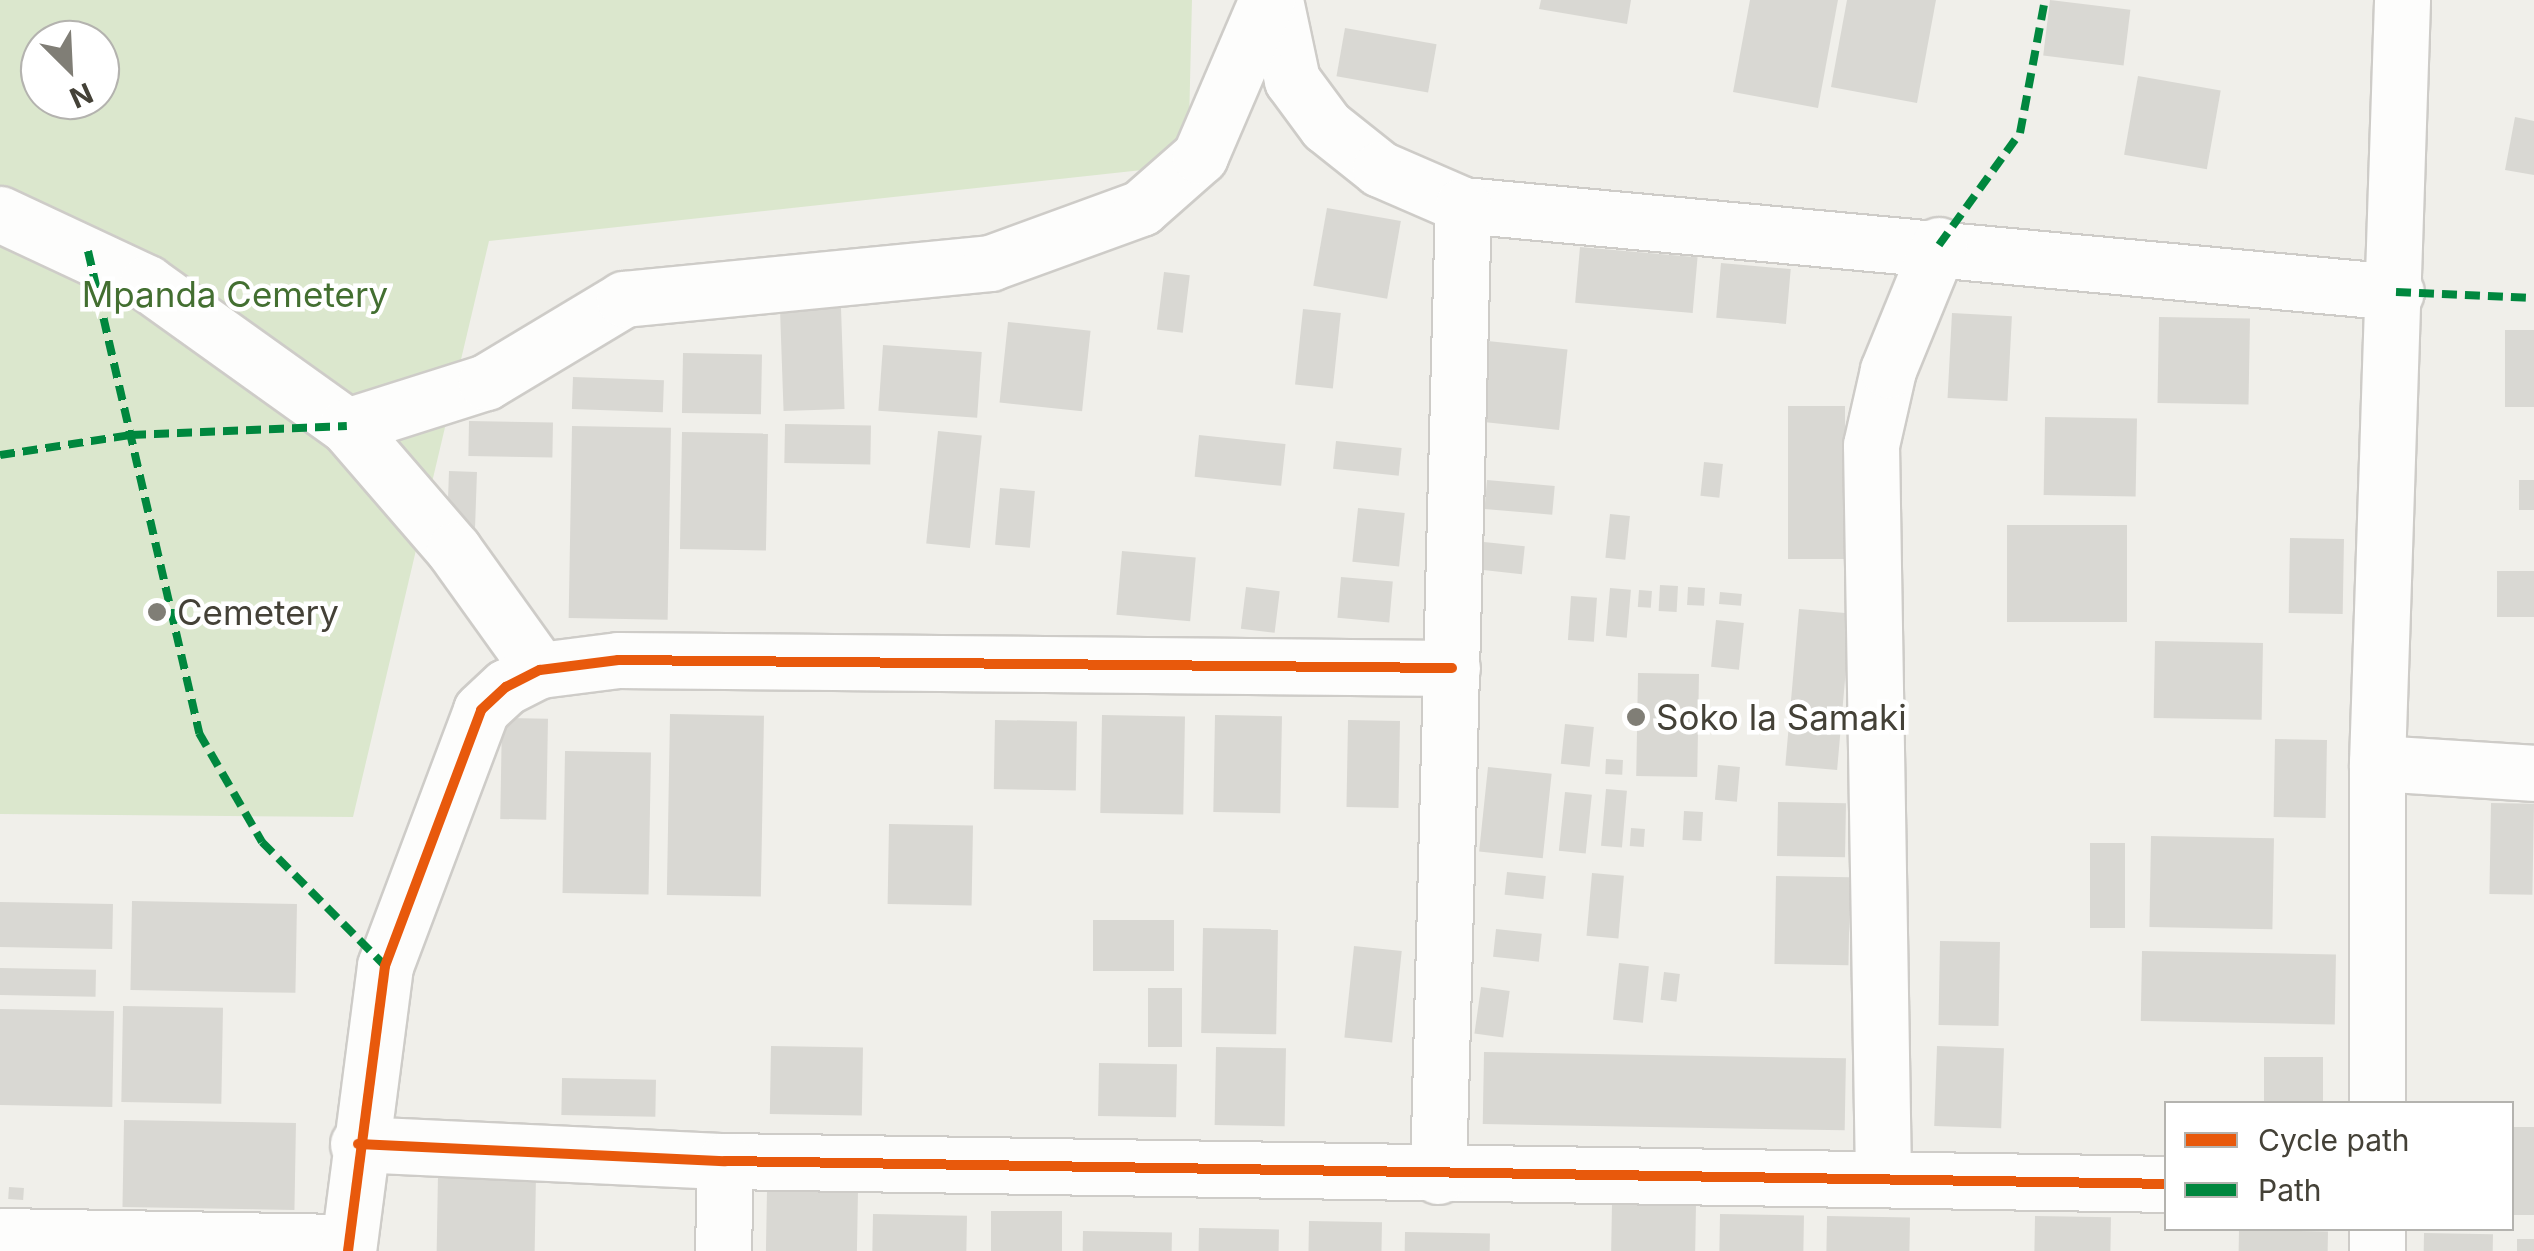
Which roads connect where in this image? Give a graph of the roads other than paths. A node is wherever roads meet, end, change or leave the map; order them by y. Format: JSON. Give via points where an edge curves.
{"nodes":[{"id":1,"x":1267,"y":0,"type":"edge"},
{"id":2,"x":1275,"y":0,"type":"edge"},
{"id":3,"x":2402,"y":0,"type":"edge"},
{"id":4,"x":1463,"y":204,"type":"junction"},
{"id":5,"x":0,"y":214,"type":"edge"},
{"id":6,"x":1939,"y":244,"type":"junction"},
{"id":7,"x":2396,"y":292,"type":"junction"},
{"id":8,"x":347,"y":426,"type":"junction"},
{"id":9,"x":1452,"y":668,"type":"junction"},
{"id":10,"x":540,"y":670,"type":"junction"},
{"id":11,"x":2377,"y":763,"type":"junction"},
{"id":12,"x":2534,"y":773,"type":"edge"},
{"id":13,"x":2377,"y":1101,"type":"edge"},
{"id":14,"x":358,"y":1144,"type":"junction"},
{"id":15,"x":725,"y":1161,"type":"junction"},
{"id":16,"x":1438,"y":1176,"type":"junction"},
{"id":17,"x":1882,"y":1176,"type":"junction"},
{"id":18,"x":2164,"y":1184,"type":"edge"},
{"id":19,"x":0,"y":1236,"type":"edge"},
{"id":20,"x":348,"y":1247,"type":"edge"},
{"id":21,"x":723,"y":1251,"type":"edge"}],
"edges":[{"from":1,"to":8,"type":"street","via":[[1200,156],[1141,208],[990,263],[624,298],[486,382]]},
{"from":2,"to":4,"type":"street","via":[[1292,80],[1326,126],[1380,169]]},
{"from":3,"to":7,"type":"street"},
{"from":4,"to":6,"type":"street"},
{"from":4,"to":9,"type":"street"},
{"from":5,"to":8,"type":"street","via":[[147,283]]},
{"from":6,"to":7,"type":"street"},
{"from":6,"to":17,"type":"street","via":[[1888,370],[1871,445]]},
{"from":7,"to":11,"type":"street"},
{"from":8,"to":10,"type":"street","via":[[454,550]]},
{"from":9,"to":10,"type":"street","via":[[767,657]]},
{"from":9,"to":16,"type":"street"},
{"from":10,"to":14,"type":"street","via":[[481,710],[437,813],[385,966]]},
{"from":11,"to":12,"type":"street"},
{"from":11,"to":13,"type":"street"},
{"from":14,"to":15,"type":"street"},
{"from":14,"to":20,"type":"street"},
{"from":15,"to":16,"type":"street"},
{"from":15,"to":21,"type":"street"},
{"from":16,"to":17,"type":"street"},
{"from":17,"to":18,"type":"street"},
{"from":19,"to":20,"type":"street"}]}
